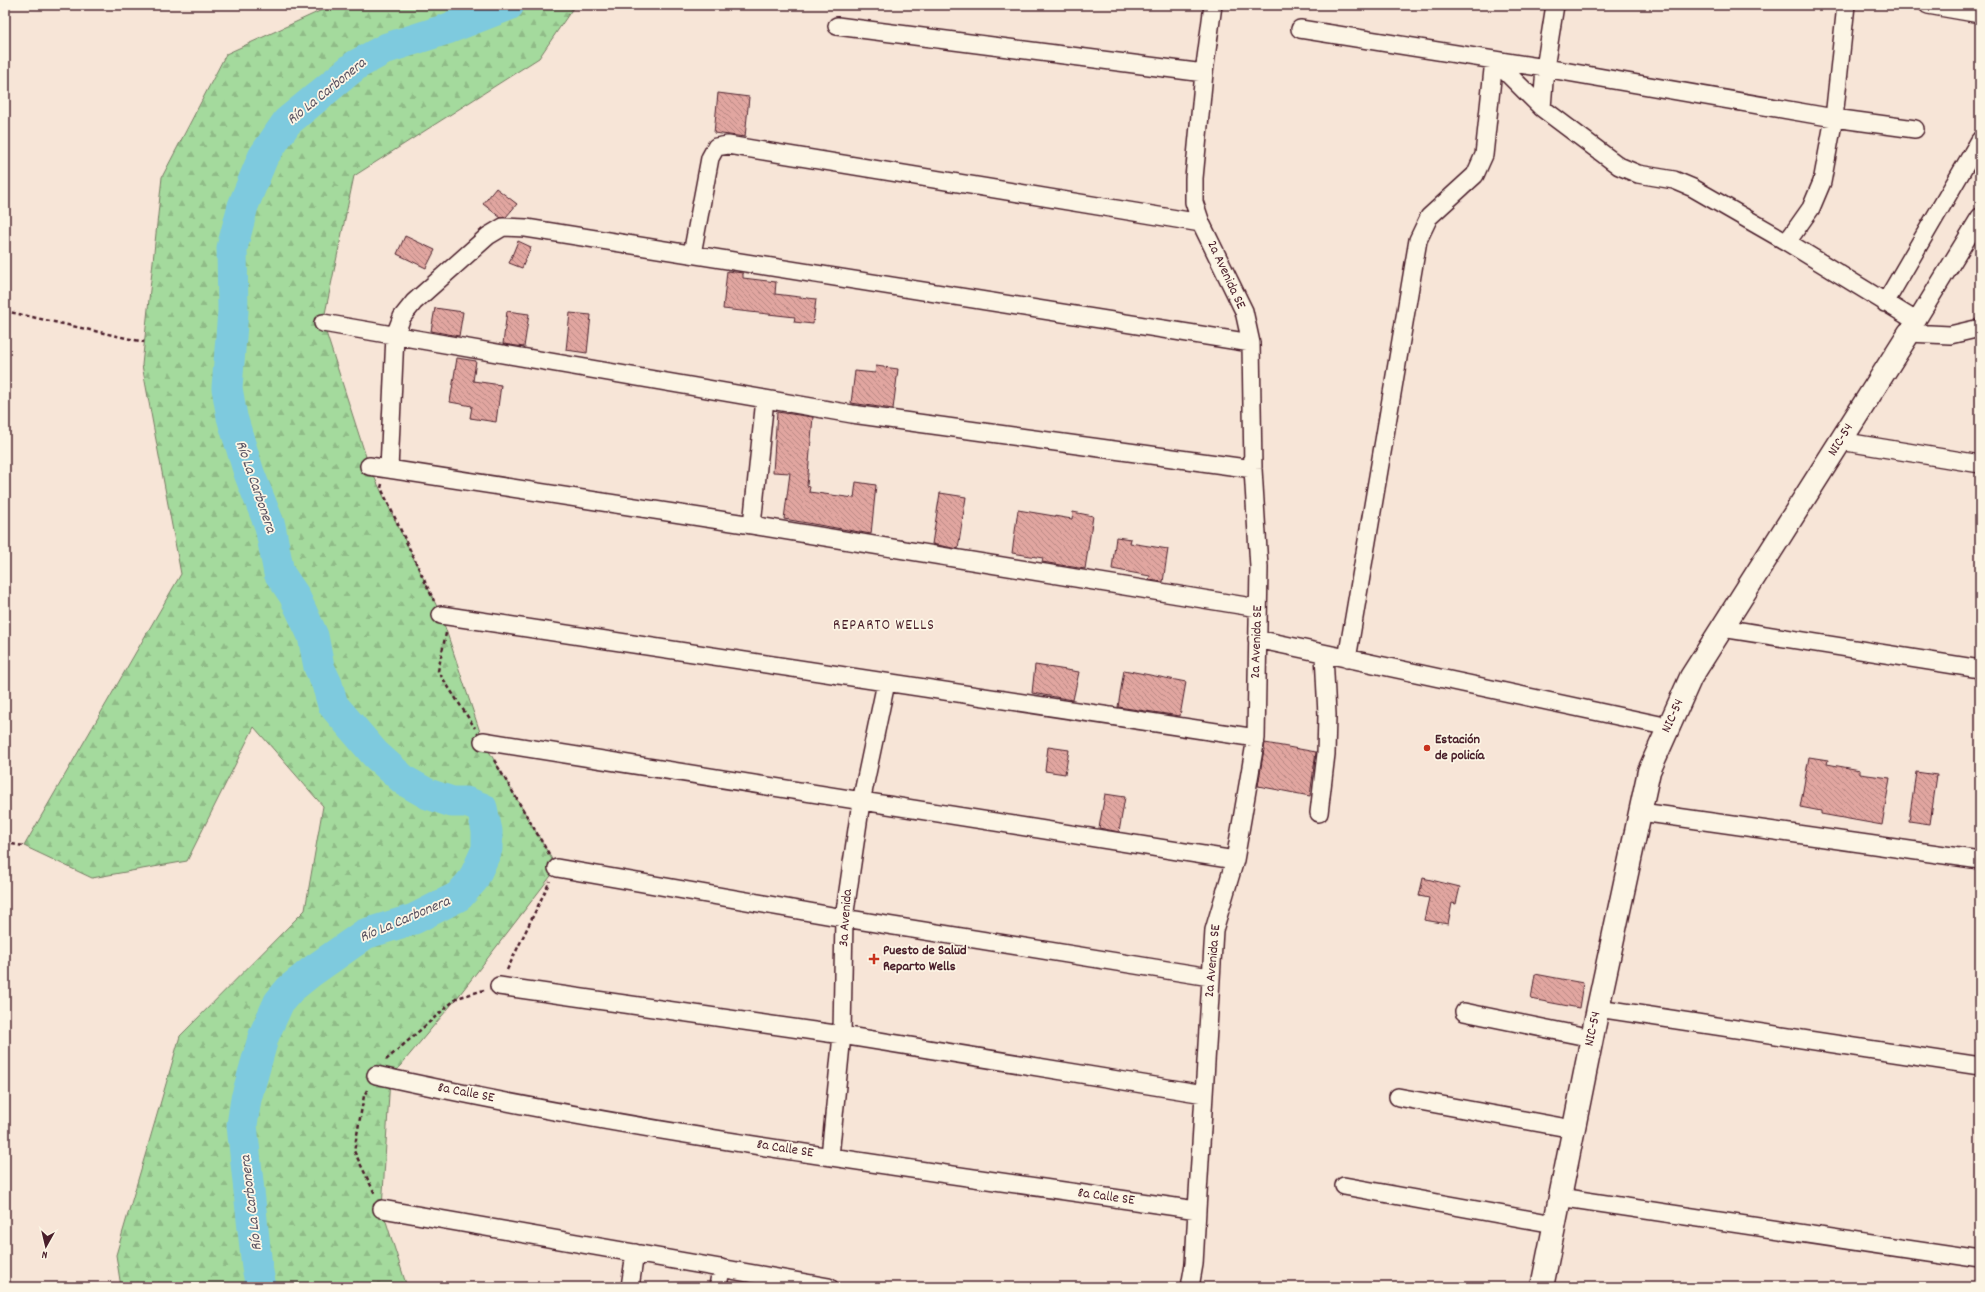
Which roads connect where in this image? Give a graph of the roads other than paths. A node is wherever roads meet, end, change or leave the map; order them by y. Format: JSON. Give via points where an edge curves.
{"nodes":[{"id":1,"x":1213,"y":5,"type":"edge"},
{"id":2,"x":1555,"y":5,"type":"edge"},
{"id":3,"x":1846,"y":5,"type":"edge"},
{"id":4,"x":1928,"y":5,"type":"edge"},
{"id":5,"x":1980,"y":14,"type":"edge"},
{"id":6,"x":837,"y":26,"type":"dead end"},
{"id":7,"x":1300,"y":29,"type":"dead end"},
{"id":8,"x":1494,"y":60,"type":"junction"},
{"id":9,"x":1545,"y":68,"type":"junction"},
{"id":10,"x":1204,"y":73,"type":"junction"},
{"id":11,"x":1542,"y":108,"type":"junction"},
{"id":12,"x":1834,"y":118,"type":"junction"},
{"id":13,"x":1915,"y":129,"type":"dead end"},
{"id":14,"x":1980,"y":140,"type":"edge"},
{"id":15,"x":1980,"y":217,"type":"edge"},
{"id":16,"x":1201,"y":223,"type":"junction"},
{"id":17,"x":1787,"y":242,"type":"junction"},
{"id":18,"x":692,"y":254,"type":"junction"},
{"id":19,"x":1885,"y":303,"type":"junction"},
{"id":20,"x":322,"y":323,"type":"dead end"},
{"id":21,"x":1912,"y":327,"type":"junction"},
{"id":22,"x":1980,"y":328,"type":"edge"},
{"id":23,"x":395,"y":335,"type":"junction"},
{"id":24,"x":1251,"y":343,"type":"junction"},
{"id":25,"x":764,"y":399,"type":"junction"},
{"id":26,"x":1840,"y":441,"type":"junction"},
{"id":27,"x":1980,"y":464,"type":"edge"},
{"id":28,"x":370,"y":466,"type":"dead end"},
{"id":29,"x":389,"y":469,"type":"junction"},
{"id":30,"x":1253,"y":469,"type":"junction"},
{"id":31,"x":752,"y":525,"type":"junction"},
{"id":32,"x":1258,"y":608,"type":"junction"},
{"id":33,"x":441,"y":615,"type":"dead end"},
{"id":34,"x":1722,"y":628,"type":"junction"},
{"id":35,"x":1257,"y":639,"type":"junction"},
{"id":36,"x":1324,"y":654,"type":"junction"},
{"id":37,"x":1347,"y":659,"type":"junction"},
{"id":38,"x":1980,"y":669,"type":"edge"},
{"id":39,"x":886,"y":683,"type":"junction"},
{"id":40,"x":1669,"y":727,"type":"junction"},
{"id":41,"x":1256,"y":738,"type":"junction"},
{"id":42,"x":483,"y":741,"type":"road end"},
{"id":43,"x":860,"y":802,"type":"junction"},
{"id":44,"x":1641,"y":812,"type":"junction"},
{"id":45,"x":1319,"y":813,"type":"dead end"},
{"id":46,"x":1235,"y":860,"type":"junction"},
{"id":47,"x":1980,"y":860,"type":"edge"},
{"id":48,"x":557,"y":868,"type":"road end"},
{"id":49,"x":844,"y":918,"type":"junction"},
{"id":50,"x":1210,"y":977,"type":"junction"},
{"id":51,"x":499,"y":986,"type":"road end"},
{"id":52,"x":1598,"y":1008,"type":"junction"},
{"id":53,"x":1464,"y":1012,"type":"dead end"},
{"id":54,"x":842,"y":1035,"type":"junction"},
{"id":55,"x":1592,"y":1038,"type":"junction"},
{"id":56,"x":1980,"y":1066,"type":"edge"},
{"id":57,"x":376,"y":1074,"type":"road end"},
{"id":58,"x":1204,"y":1094,"type":"junction"},
{"id":59,"x":1398,"y":1098,"type":"dead end"},
{"id":60,"x":1573,"y":1129,"type":"junction"},
{"id":61,"x":830,"y":1156,"type":"junction"},
{"id":62,"x":1344,"y":1186,"type":"dead end"},
{"id":63,"x":1559,"y":1197,"type":"junction"},
{"id":64,"x":382,"y":1209,"type":"road end"},
{"id":65,"x":1197,"y":1210,"type":"junction"},
{"id":66,"x":1554,"y":1224,"type":"junction"},
{"id":67,"x":635,"y":1253,"type":"junction"},
{"id":68,"x":1980,"y":1260,"type":"edge"},
{"id":69,"x":721,"y":1268,"type":"junction"},
{"id":70,"x":630,"y":1287,"type":"edge"},
{"id":71,"x":718,"y":1287,"type":"edge"},
{"id":72,"x":829,"y":1287,"type":"edge"},
{"id":73,"x":1190,"y":1287,"type":"edge"},
{"id":74,"x":1542,"y":1287,"type":"edge"}],
"edges":[{"from":1,"to":10,"type":"street","name":"2a Avenida SE"},
{"from":2,"to":9,"type":"street"},
{"from":3,"to":12,"type":"street"},
{"from":4,"to":5,"type":"street"},
{"from":6,"to":10,"type":"street"},
{"from":7,"to":8,"type":"street"},
{"from":8,"to":9,"type":"street"},
{"from":8,"to":11,"type":"street"},
{"from":8,"to":37,"type":"street","via":[[1484,155],[1475,175],[1429,218],[1418,240]]},
{"from":9,"to":11,"type":"street"},
{"from":9,"to":12,"type":"street"},
{"from":10,"to":16,"type":"street","name":"2a Avenida SE","via":[[1194,178],[1194,202]]},
{"from":11,"to":17,"type":"street","via":[[1619,166],[1638,174],[1674,180],[1693,188]]},
{"from":12,"to":13,"type":"street"},
{"from":12,"to":17,"type":"street","via":[[1822,182],[1811,208]]},
{"from":14,"to":19,"type":"street"},
{"from":15,"to":21,"type":"street","name":"NIC-54","number":"NIC-54"},
{"from":16,"to":18,"type":"street","via":[[728,145],[716,147],[710,158]]},
{"from":16,"to":24,"type":"street","name":"2a Avenida SE","via":[[1244,311]]},
{"from":17,"to":19,"type":"street"},
{"from":18,"to":23,"type":"street","via":[[526,228],[503,227],[488,236],[414,302],[402,317]]},
{"from":18,"to":24,"type":"street"},
{"from":19,"to":21,"type":"street"},
{"from":20,"to":23,"type":"street"},
{"from":21,"to":22,"type":"street","via":[[1950,335]]},
{"from":21,"to":26,"type":"main road","name":"NIC-54","number":"NIC-54"},
{"from":23,"to":25,"type":"street"},
{"from":23,"to":29,"type":"street"},
{"from":24,"to":30,"type":"street","name":"2a Avenida SE"},
{"from":25,"to":30,"type":"street","via":[[852,414]]},
{"from":25,"to":31,"type":"street"},
{"from":26,"to":27,"type":"street"},
{"from":26,"to":34,"type":"main road","name":"NIC-54","number":"NIC-54"},
{"from":28,"to":29,"type":"street"},
{"from":29,"to":31,"type":"street"},
{"from":30,"to":32,"type":"street","name":"2a Avenida SE","via":[[1259,566]]},
{"from":31,"to":32,"type":"street"},
{"from":32,"to":35,"type":"street","name":"2a Avenida SE"},
{"from":33,"to":39,"type":"street"},
{"from":34,"to":38,"type":"street"},
{"from":34,"to":40,"type":"main road","name":"NIC-54","number":"NIC-54","via":[[1691,677]]},
{"from":35,"to":36,"type":"street"},
{"from":35,"to":41,"type":"street","name":"2a Avenida SE"},
{"from":36,"to":37,"type":"street"},
{"from":36,"to":45,"type":"street","via":[[1326,754]]},
{"from":37,"to":40,"type":"street"},
{"from":39,"to":41,"type":"street"},
{"from":39,"to":43,"type":"street","name":"3a Avenida"},
{"from":40,"to":44,"type":"main road","name":"NIC-54","number":"NIC-54","via":[[1650,771]]},
{"from":41,"to":46,"type":"street","name":"2a Avenida SE"},
{"from":42,"to":43,"type":"street"},
{"from":43,"to":46,"type":"street"},
{"from":43,"to":49,"type":"street","name":"3a Avenida"},
{"from":44,"to":47,"type":"street"},
{"from":44,"to":52,"type":"main road","name":"NIC-54","number":"NIC-54"},
{"from":46,"to":50,"type":"street","name":"2a Avenida SE","via":[[1214,930]]},
{"from":48,"to":49,"type":"street"},
{"from":49,"to":50,"type":"street"},
{"from":49,"to":54,"type":"street","name":"3a Avenida"},
{"from":50,"to":58,"type":"street","name":"2a Avenida SE"},
{"from":51,"to":54,"type":"street"},
{"from":52,"to":55,"type":"main road","name":"NIC-54","number":"NIC-54"},
{"from":52,"to":56,"type":"street"},
{"from":53,"to":55,"type":"street"},
{"from":54,"to":58,"type":"street"},
{"from":54,"to":61,"type":"street","name":"3a Avenida"},
{"from":55,"to":60,"type":"main road","name":"NIC-54","number":"NIC-54"},
{"from":57,"to":61,"type":"street","name":"8a Calle SE","via":[[595,1119]]},
{"from":58,"to":65,"type":"street","name":"2a Avenida SE"},
{"from":59,"to":60,"type":"street"},
{"from":60,"to":63,"type":"main road","name":"NIC-54","number":"NIC-54"},
{"from":61,"to":65,"type":"street","name":"8a Calle SE"},
{"from":62,"to":66,"type":"street"},
{"from":63,"to":66,"type":"main road","name":"NIC-54","number":"NIC-54"},
{"from":63,"to":68,"type":"street"},
{"from":64,"to":67,"type":"street"},
{"from":65,"to":73,"type":"street","name":"2a Avenida SE"},
{"from":66,"to":74,"type":"main road","name":"NIC-54","number":"NIC-54"},
{"from":67,"to":69,"type":"street"},
{"from":67,"to":70,"type":"street"},
{"from":69,"to":71,"type":"street"},
{"from":69,"to":72,"type":"street"}]}
